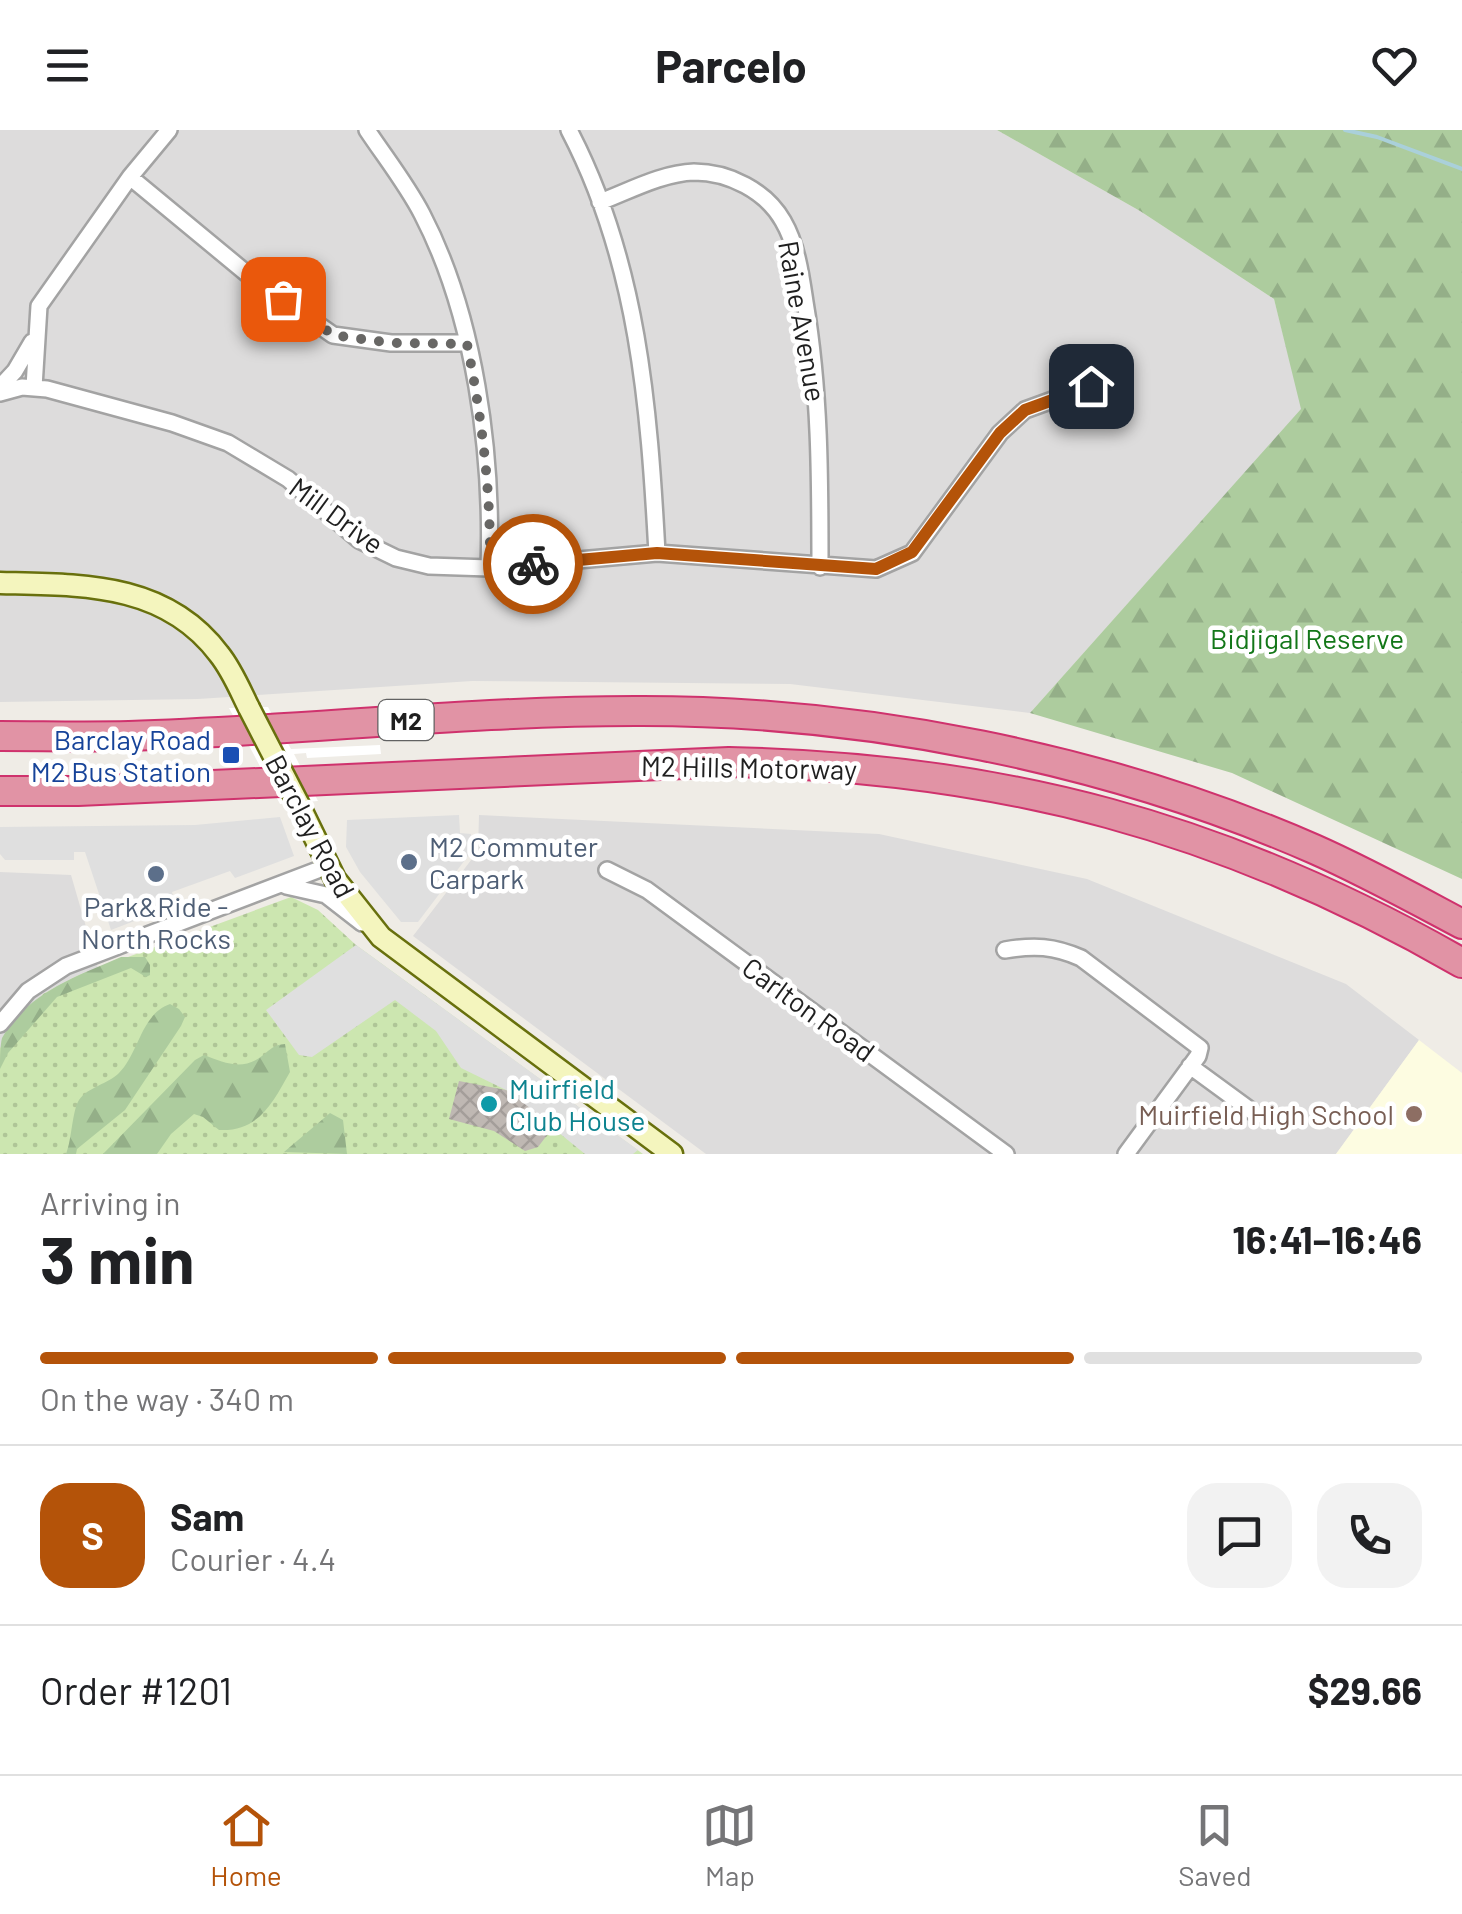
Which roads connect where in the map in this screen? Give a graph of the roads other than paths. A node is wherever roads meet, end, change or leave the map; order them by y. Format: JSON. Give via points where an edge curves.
{"nodes":[{"id":1,"x":168,"y":130,"type":"edge"},
{"id":2,"x":367,"y":130,"type":"edge"},
{"id":3,"x":569,"y":130,"type":"edge"},
{"id":4,"x":130,"y":177,"type":"junction"},
{"id":5,"x":600,"y":202,"type":"junction"},
{"id":6,"x":35,"y":335,"type":"junction"},
{"id":7,"x":467,"y":344,"type":"junction"},
{"id":8,"x":1091,"y":386,"type":"dead end"},
{"id":9,"x":34,"y":387,"type":"junction"},
{"id":10,"x":0,"y":390,"type":"edge"},
{"id":11,"x":657,"y":553,"type":"junction"},
{"id":12,"x":820,"y":567,"type":"junction"},
{"id":13,"x":490,"y":568,"type":"junction"},
{"id":14,"x":0,"y":583,"type":"edge"},
{"id":15,"x":0,"y":736,"type":"edge"},
{"id":16,"x":0,"y":791,"type":"edge"},
{"id":17,"x":328,"y":866,"type":"junction"},
{"id":18,"x":607,"y":870,"type":"dead end"},
{"id":19,"x":282,"y":886,"type":"junction"},
{"id":20,"x":1462,"y":924,"type":"edge"},
{"id":21,"x":381,"y":937,"type":"junction"},
{"id":22,"x":1005,"y":950,"type":"dead end"},
{"id":23,"x":1462,"y":964,"type":"edge"},
{"id":24,"x":0,"y":1024,"type":"edge"},
{"id":25,"x":1190,"y":1066,"type":"junction"},
{"id":26,"x":1258,"y":1115,"type":"dead end"},
{"id":27,"x":672,"y":1154,"type":"edge"},
{"id":28,"x":1006,"y":1154,"type":"edge"},
{"id":29,"x":1126,"y":1154,"type":"edge"}],
"edges":[{"from":1,"to":4,"type":"street"},
{"from":2,"to":7,"type":"street","via":[[422,213],[457,297]]},
{"from":3,"to":5,"type":"street"},
{"from":4,"to":6,"type":"street","via":[[45,295]]},
{"from":4,"to":7,"type":"street","via":[[333,335]]},
{"from":5,"to":11,"type":"street","via":[[639,339]]},
{"from":5,"to":12,"type":"street","name":"Raine Avenue","via":[[696,172],[758,193],[785,224],[802,280],[818,388]]},
{"from":6,"to":9,"type":"street"},
{"from":6,"to":10,"type":"street"},
{"from":7,"to":13,"type":"street","via":[[480,412]]},
{"from":8,"to":12,"type":"street","name":"Mill Drive","via":[[1025,410],[1000,433],[912,552],[876,569]]},
{"from":9,"to":10,"type":"street","name":"Mill Drive"},
{"from":9,"to":13,"type":"street","name":"Mill Drive","via":[[228,443],[288,479],[359,540],[396,558]]},
{"from":11,"to":12,"type":"street","name":"Mill Drive"},
{"from":11,"to":13,"type":"street","name":"Mill Drive"},
{"from":14,"to":17,"type":"main road","name":"Barclay Road","bridge":true,"via":[[102,587],[156,602],[188,623],[225,662]]},
{"from":15,"to":20,"type":"highway","name":"M2 Hills Motorway","number":"M2","via":[[128,736],[639,710],[830,724],[1006,751],[1164,793],[1315,850]]},
{"from":16,"to":23,"type":"highway","name":"M2 Hills Motorway","number":"M2","via":[[728,762],[888,770],[1050,797],[1178,833],[1311,885]]},
{"from":17,"to":19,"type":"street"},
{"from":17,"to":21,"type":"main road","name":"Barclay Road"},
{"from":18,"to":28,"type":"street","name":"Carlton Road","via":[[646,890]]},
{"from":19,"to":21,"type":"street","via":[[326,895]]},
{"from":19,"to":24,"type":"street","via":[[66,966],[28,991]]},
{"from":21,"to":27,"type":"main road","name":"Barclay Road"},
{"from":22,"to":25,"type":"street","via":[[1034,945],[1081,958],[1196,1042],[1200,1048]]},
{"from":25,"to":26,"type":"street"},
{"from":25,"to":29,"type":"street"}]}
